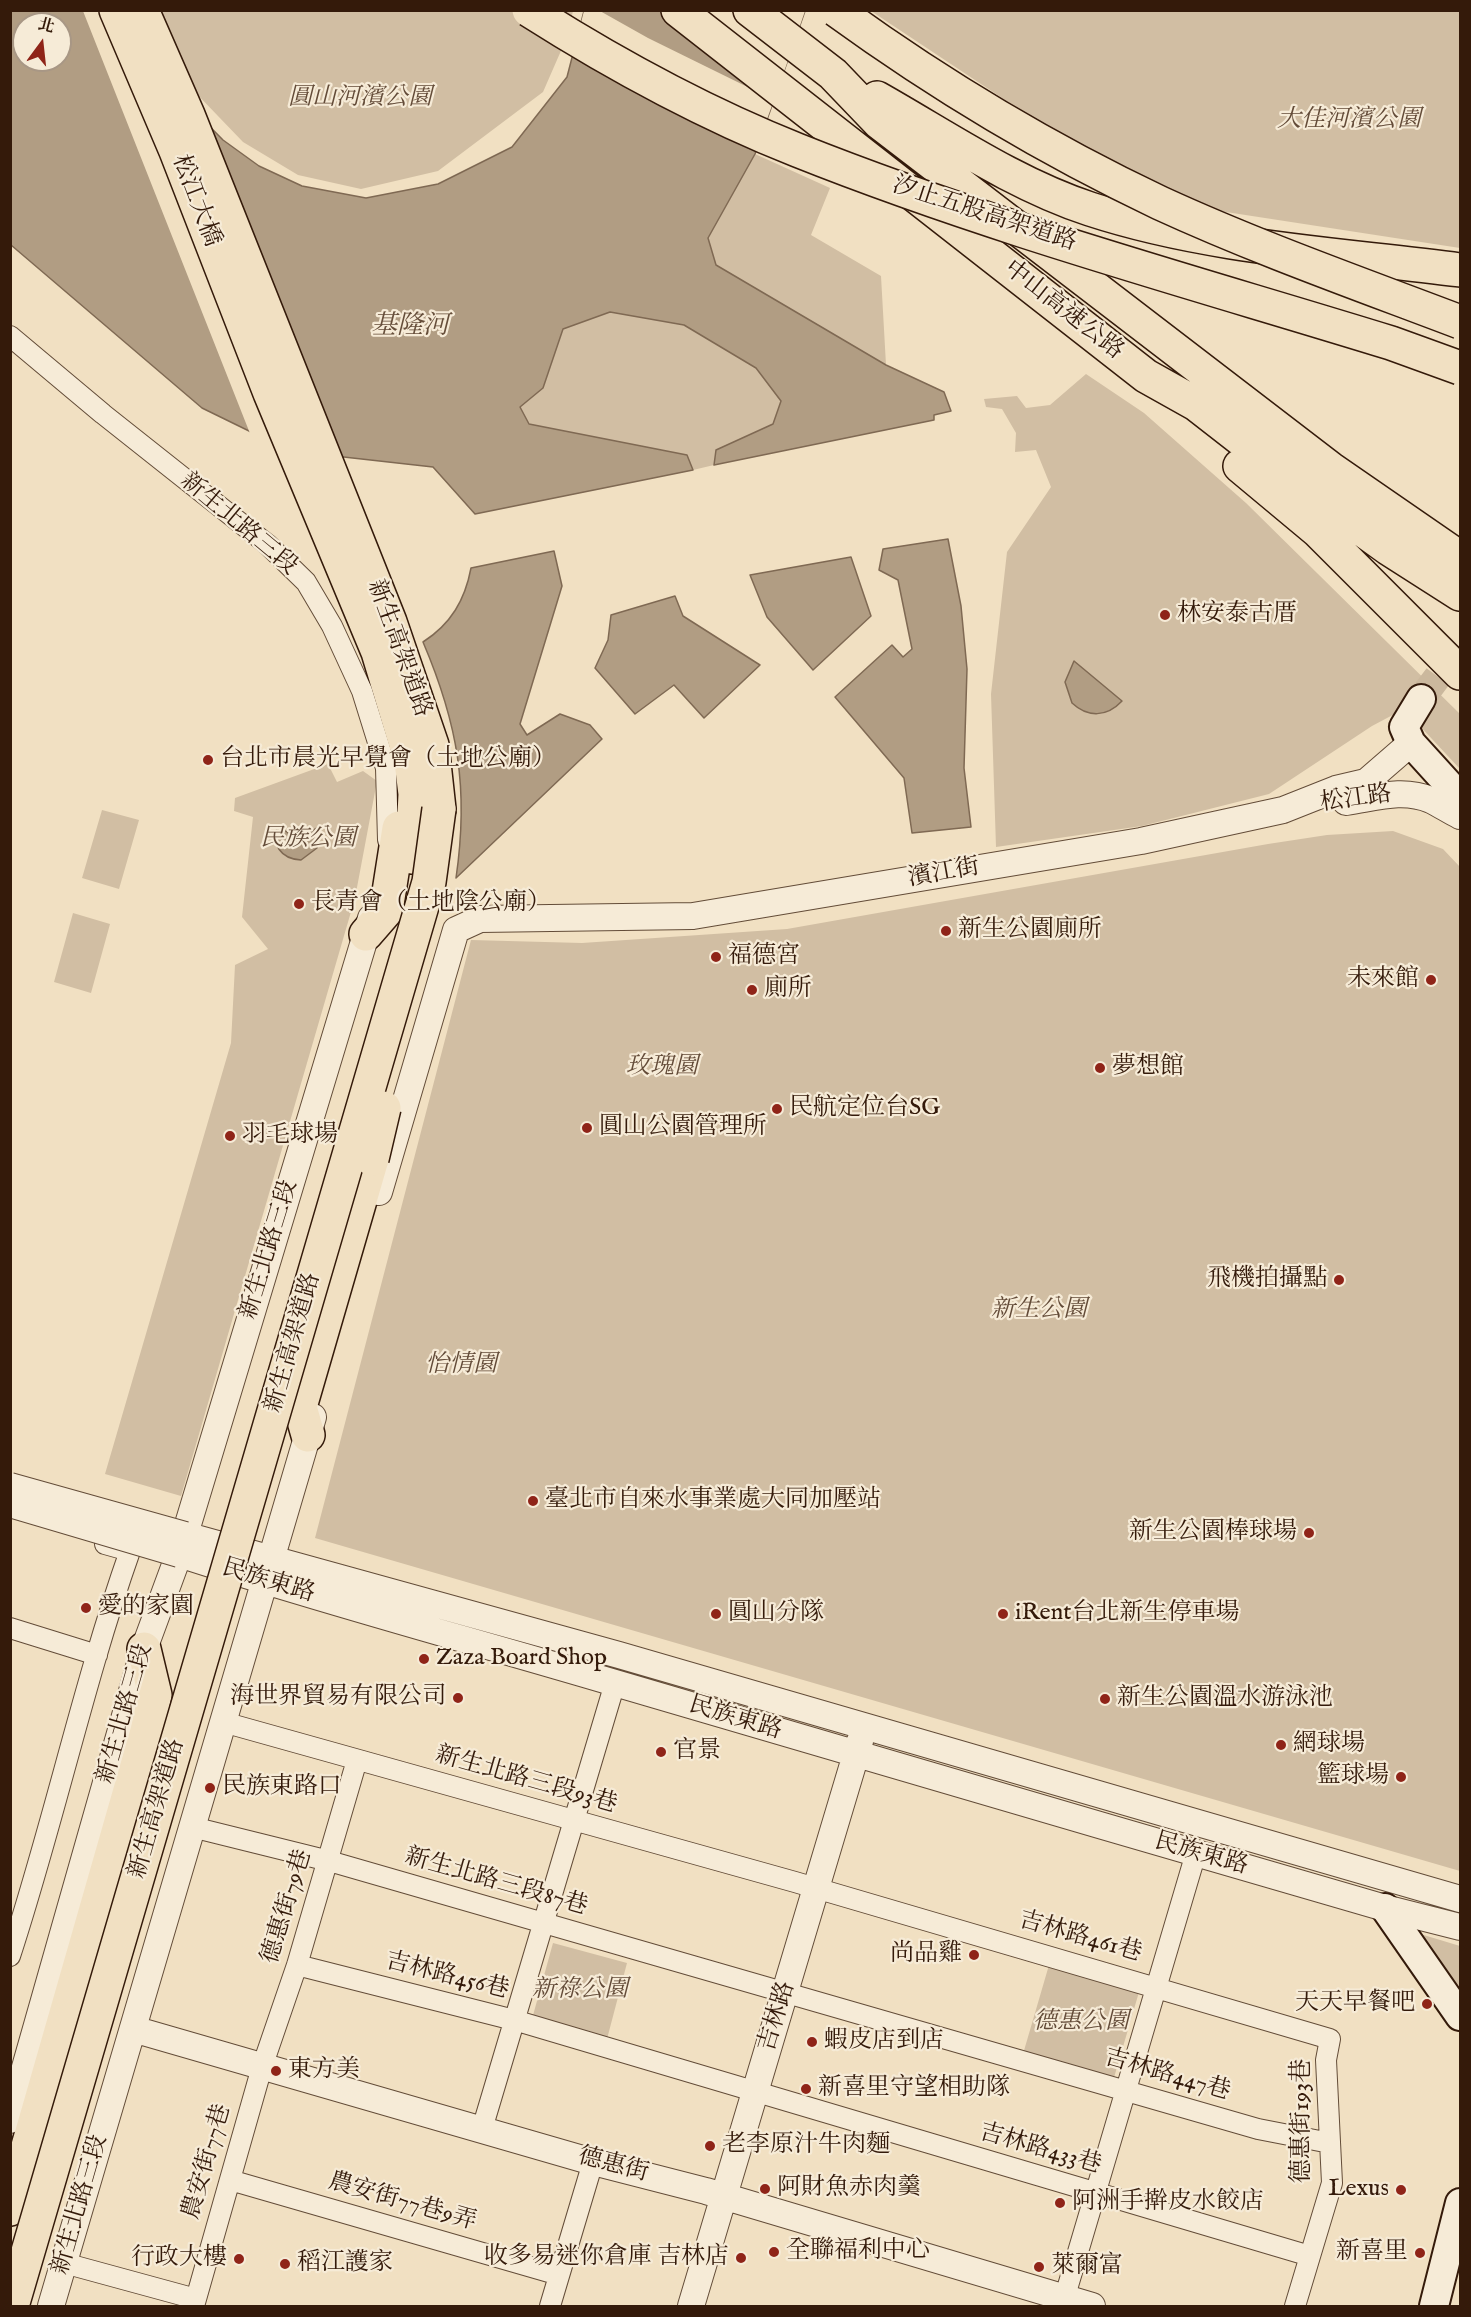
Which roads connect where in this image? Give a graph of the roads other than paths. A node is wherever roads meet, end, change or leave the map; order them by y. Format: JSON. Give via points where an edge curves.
{"nodes":[{"id":1,"x":116,"y":10,"type":"edge"},
{"id":2,"x":142,"y":10,"type":"edge"},
{"id":3,"x":151,"y":10,"type":"edge"},
{"id":4,"x":529,"y":10,"type":"edge"},
{"id":5,"x":678,"y":10,"type":"edge"},
{"id":6,"x":750,"y":10,"type":"edge"},
{"id":7,"x":836,"y":10,"type":"edge"},
{"id":8,"x":160,"y":48,"type":"junction"},
{"id":9,"x":833,"y":74,"type":"junction"},
{"id":10,"x":1461,"y":270,"type":"edge"},
{"id":11,"x":1461,"y":322,"type":"edge"},
{"id":12,"x":10,"y":336,"type":"edge"},
{"id":13,"x":1461,"y":368,"type":"edge"},
{"id":14,"x":1146,"y":376,"type":"junction"},
{"id":15,"x":283,"y":389,"type":"junction"},
{"id":16,"x":1461,"y":558,"type":"edge"},
{"id":17,"x":1461,"y":594,"type":"edge"},
{"id":18,"x":1461,"y":673,"type":"edge"},
{"id":19,"x":1428,"y":705,"type":"tunnel mouth"},
{"id":20,"x":1411,"y":742,"type":"junction"},
{"id":21,"x":1461,"y":797,"type":"edge"},
{"id":22,"x":439,"y":809,"type":"junction"},
{"id":23,"x":1283,"y":810,"type":"junction"},
{"id":24,"x":1461,"y":816,"type":"edge"},
{"id":25,"x":379,"y":910,"type":"junction"},
{"id":26,"x":456,"y":930,"type":"junction"},
{"id":27,"x":304,"y":1421,"type":"junction"},
{"id":28,"x":10,"y":1474,"type":"edge"},
{"id":29,"x":10,"y":1486,"type":"edge"},
{"id":30,"x":10,"y":1504,"type":"edge"},
{"id":31,"x":142,"y":1512,"type":"dead end"},
{"id":32,"x":10,"y":1515,"type":"edge"},
{"id":33,"x":182,"y":1545,"type":"junction"},
{"id":34,"x":268,"y":1570,"type":"junction"},
{"id":35,"x":10,"y":1628,"type":"edge"},
{"id":36,"x":144,"y":1649,"type":"junction"},
{"id":37,"x":97,"y":1655,"type":"junction"},
{"id":38,"x":615,"y":1683,"type":"junction"},
{"id":39,"x":223,"y":1722,"type":"junction"},
{"id":40,"x":864,"y":1726,"type":"junction"},
{"id":41,"x":855,"y":1756,"type":"junction"},
{"id":42,"x":357,"y":1760,"type":"junction"},
{"id":43,"x":575,"y":1822,"type":"junction"},
{"id":44,"x":192,"y":1827,"type":"junction"},
{"id":45,"x":1196,"y":1853,"type":"junction"},
{"id":46,"x":328,"y":1861,"type":"junction"},
{"id":47,"x":816,"y":1890,"type":"junction"},
{"id":48,"x":1461,"y":1899,"type":"edge"},
{"id":49,"x":1385,"y":1908,"type":"junction"},
{"id":50,"x":542,"y":1923,"type":"junction"},
{"id":51,"x":1461,"y":1927,"type":"edge"},
{"id":52,"x":10,"y":1956,"type":"edge"},
{"id":53,"x":297,"y":1965,"type":"junction"},
{"id":54,"x":1156,"y":1986,"type":"junction"},
{"id":55,"x":785,"y":1993,"type":"junction"},
{"id":56,"x":1461,"y":2016,"type":"edge"},
{"id":57,"x":514,"y":2020,"type":"junction"},
{"id":58,"x":133,"y":2029,"type":"junction"},
{"id":59,"x":1330,"y":2039,"type":"joint"},
{"id":60,"x":262,"y":2067,"type":"junction"},
{"id":61,"x":1125,"y":2090,"type":"junction"},
{"id":62,"x":755,"y":2093,"type":"junction"},
{"id":63,"x":10,"y":2120,"type":"edge"},
{"id":64,"x":482,"y":2129,"type":"junction"},
{"id":65,"x":1330,"y":2143,"type":"junction"},
{"id":66,"x":593,"y":2162,"type":"junction"},
{"id":67,"x":230,"y":2180,"type":"junction"},
{"id":68,"x":1095,"y":2193,"type":"junction"},
{"id":69,"x":724,"y":2198,"type":"junction"},
{"id":70,"x":1461,"y":2203,"type":"edge"},
{"id":71,"x":10,"y":2209,"type":"edge"},
{"id":72,"x":10,"y":2246,"type":"edge"},
{"id":73,"x":1310,"y":2256,"type":"junction"},
{"id":74,"x":64,"y":2263,"type":"junction"},
{"id":75,"x":560,"y":2276,"type":"junction"},
{"id":76,"x":195,"y":2303,"type":"edge"},
{"id":77,"x":1063,"y":2303,"type":"edge"},
{"id":78,"x":12,"y":2307,"type":"edge"},
{"id":79,"x":51,"y":2307,"type":"edge"},
{"id":80,"x":550,"y":2307,"type":"edge"},
{"id":81,"x":691,"y":2307,"type":"edge"},
{"id":82,"x":1092,"y":2307,"type":"edge"},
{"id":83,"x":1295,"y":2307,"type":"edge"},
{"id":84,"x":1434,"y":2307,"type":"edge"}],
"edges":[{"from":1,"to":15,"type":"highway","name":"松江大橋"},
{"from":2,"to":8,"type":"highway"},
{"from":3,"to":8,"type":"highway"},
{"from":4,"to":13,"type":"highway","name":"汐止五股高架道路","bridge":true,"via":[[612,60],[795,149],[924,198]]},
{"from":5,"to":14,"type":"highway","name":"中山高速公路","bridge":true},
{"from":6,"to":9,"type":"highway","name":"中山高速公路"},
{"from":7,"to":11,"type":"highway","bridge":true,"via":[[896,54],[1031,138],[1161,203]]},
{"from":8,"to":15,"type":"highway","name":"松江大橋"},
{"from":9,"to":10,"type":"highway","bridge":true,"via":[[992,165],[1088,208],[1196,238]]},
{"from":9,"to":16,"type":"highway","name":"中山高速公路","bridge":true,"via":[[880,123],[1330,470]]},
{"from":12,"to":25,"type":"street","name":"新生北路三段","via":[[111,422],[267,544],[306,582],[362,691],[386,768],[389,831]]},
{"from":14,"to":17,"type":"highway","name":"中山高速公路","via":[[1196,404],[1378,541]]},
{"from":14,"to":18,"type":"highway","via":[[1179,415],[1318,531]]},
{"from":15,"to":22,"type":"highway","name":"新生高架道路","via":[[390,622],[432,745]]},
{"from":15,"to":25,"type":"highway","via":[[324,562],[354,636],[391,748],[400,812]]},
{"from":15,"to":72,"type":"highway","name":"新生高架道路","via":[[378,652],[411,761],[415,794],[412,857],[404,897]]},
{"from":19,"to":20,"type":"main road","via":[[1404,727]]},
{"from":20,"to":21,"type":"main road"},
{"from":20,"to":23,"type":"street","name":"濱江街","via":[[1366,782]]},
{"from":22,"to":27,"type":"highway","bridge":true,"via":[[443,847],[428,929]]},
{"from":22,"to":78,"type":"highway","name":"新生高架道路","bridge":true,"via":[[429,882]]},
{"from":23,"to":24,"type":"street","name":"松江路","via":[[1408,794]]},
{"from":23,"to":26,"type":"street","name":"濱江街","via":[[1141,841],[712,913],[612,919],[480,919]]},
{"from":25,"to":26,"type":"street"},
{"from":25,"to":33,"type":"street","name":"新生北路三段"},
{"from":26,"to":27,"type":"street","name":"新生北路三段"},
{"from":27,"to":34,"type":"street","name":"新生北路三段"},
{"from":28,"to":31,"type":"street"},
{"from":29,"to":33,"type":"street","name":"民族東路","bridge":true},
{"from":30,"to":33,"type":"street","name":"民族東路","bridge":true},
{"from":32,"to":37,"type":"street","name":"新生北路三段","via":[[130,1551]]},
{"from":33,"to":34,"type":"street","name":"民族東路"},
{"from":33,"to":36,"type":"street","name":"新生北路三段"},
{"from":34,"to":38,"type":"street","name":"民族東路"},
{"from":34,"to":39,"type":"street","name":"新生北路三段"},
{"from":34,"to":40,"type":"street","name":"民族東路","via":[[620,1655]]},
{"from":35,"to":37,"type":"street"},
{"from":36,"to":63,"type":"street","name":"新生北路三段"},
{"from":36,"to":71,"type":"highway","via":[[155,1695],[147,1731]]},
{"from":37,"to":52,"type":"street","name":"新生北路三段"},
{"from":38,"to":41,"type":"street","name":"民族東路"},
{"from":38,"to":43,"type":"street"},
{"from":39,"to":42,"type":"street","name":"新生北路三段93巷"},
{"from":39,"to":44,"type":"street","name":"新生北路三段"},
{"from":40,"to":41,"type":"street","name":"吉林路"},
{"from":40,"to":48,"type":"street","name":"民族東路"},
{"from":41,"to":45,"type":"street","name":"民族東路"},
{"from":41,"to":47,"type":"street","name":"吉林路"},
{"from":42,"to":43,"type":"street","name":"新生北路三段93巷"},
{"from":42,"to":46,"type":"street","name":"德惠街79巷"},
{"from":43,"to":47,"type":"street","name":"新生北路三段93巷"},
{"from":43,"to":50,"type":"street"},
{"from":44,"to":46,"type":"street","name":"新生北路三段87巷"},
{"from":44,"to":58,"type":"street","name":"新生北路三段"},
{"from":45,"to":49,"type":"street","name":"民族東路"},
{"from":45,"to":54,"type":"street"},
{"from":46,"to":50,"type":"street","name":"新生北路三段87巷"},
{"from":46,"to":53,"type":"street","name":"德惠街79巷"},
{"from":47,"to":54,"type":"street","name":"吉林路461巷"},
{"from":47,"to":55,"type":"street","name":"吉林路"},
{"from":49,"to":51,"type":"street","name":"民族東路"},
{"from":49,"to":56,"type":"main road"},
{"from":50,"to":55,"type":"street","name":"新生北路三段87巷"},
{"from":50,"to":57,"type":"street"},
{"from":53,"to":57,"type":"street","name":"吉林路456巷"},
{"from":53,"to":60,"type":"street","name":"德惠街79巷"},
{"from":54,"to":59,"type":"street","name":"吉林路461巷"},
{"from":54,"to":61,"type":"street"},
{"from":55,"to":61,"type":"street","name":"吉林路447巷"},
{"from":55,"to":62,"type":"street","name":"吉林路"},
{"from":57,"to":62,"type":"street","name":"吉林路456巷"},
{"from":57,"to":64,"type":"street"},
{"from":58,"to":60,"type":"street","name":"德惠街"},
{"from":58,"to":74,"type":"street","name":"新生北路三段"},
{"from":59,"to":65,"type":"street","name":"德惠街193巷","via":[[1326,2060]]},
{"from":60,"to":64,"type":"street","name":"德惠街"},
{"from":60,"to":67,"type":"street","name":"農安街77巷"},
{"from":61,"to":65,"type":"street","name":"吉林路447巷","via":[[1258,2129]]},
{"from":61,"to":68,"type":"street"},
{"from":62,"to":68,"type":"street","name":"吉林路433巷"},
{"from":62,"to":69,"type":"street","name":"吉林路"},
{"from":64,"to":66,"type":"street","name":"德惠街"},
{"from":65,"to":73,"type":"street","name":"德惠街193巷","via":[[1332,2183]]},
{"from":66,"to":69,"type":"street","name":"德惠街"},
{"from":66,"to":75,"type":"street"},
{"from":67,"to":75,"type":"street","name":"農安街77巷9弄"},
{"from":67,"to":76,"type":"street","name":"農安街77巷"},
{"from":68,"to":73,"type":"street","name":"吉林路433巷"},
{"from":68,"to":77,"type":"street"},
{"from":69,"to":77,"type":"street","name":"德惠街"},
{"from":69,"to":81,"type":"street","name":"吉林路"},
{"from":70,"to":84,"type":"main road"},
{"from":73,"to":83,"type":"street","name":"德惠街193巷"},
{"from":74,"to":76,"type":"street"},
{"from":74,"to":79,"type":"street","name":"新生北路三段"},
{"from":75,"to":80,"type":"street"},
{"from":77,"to":82,"type":"street","name":"德惠街"}]}
